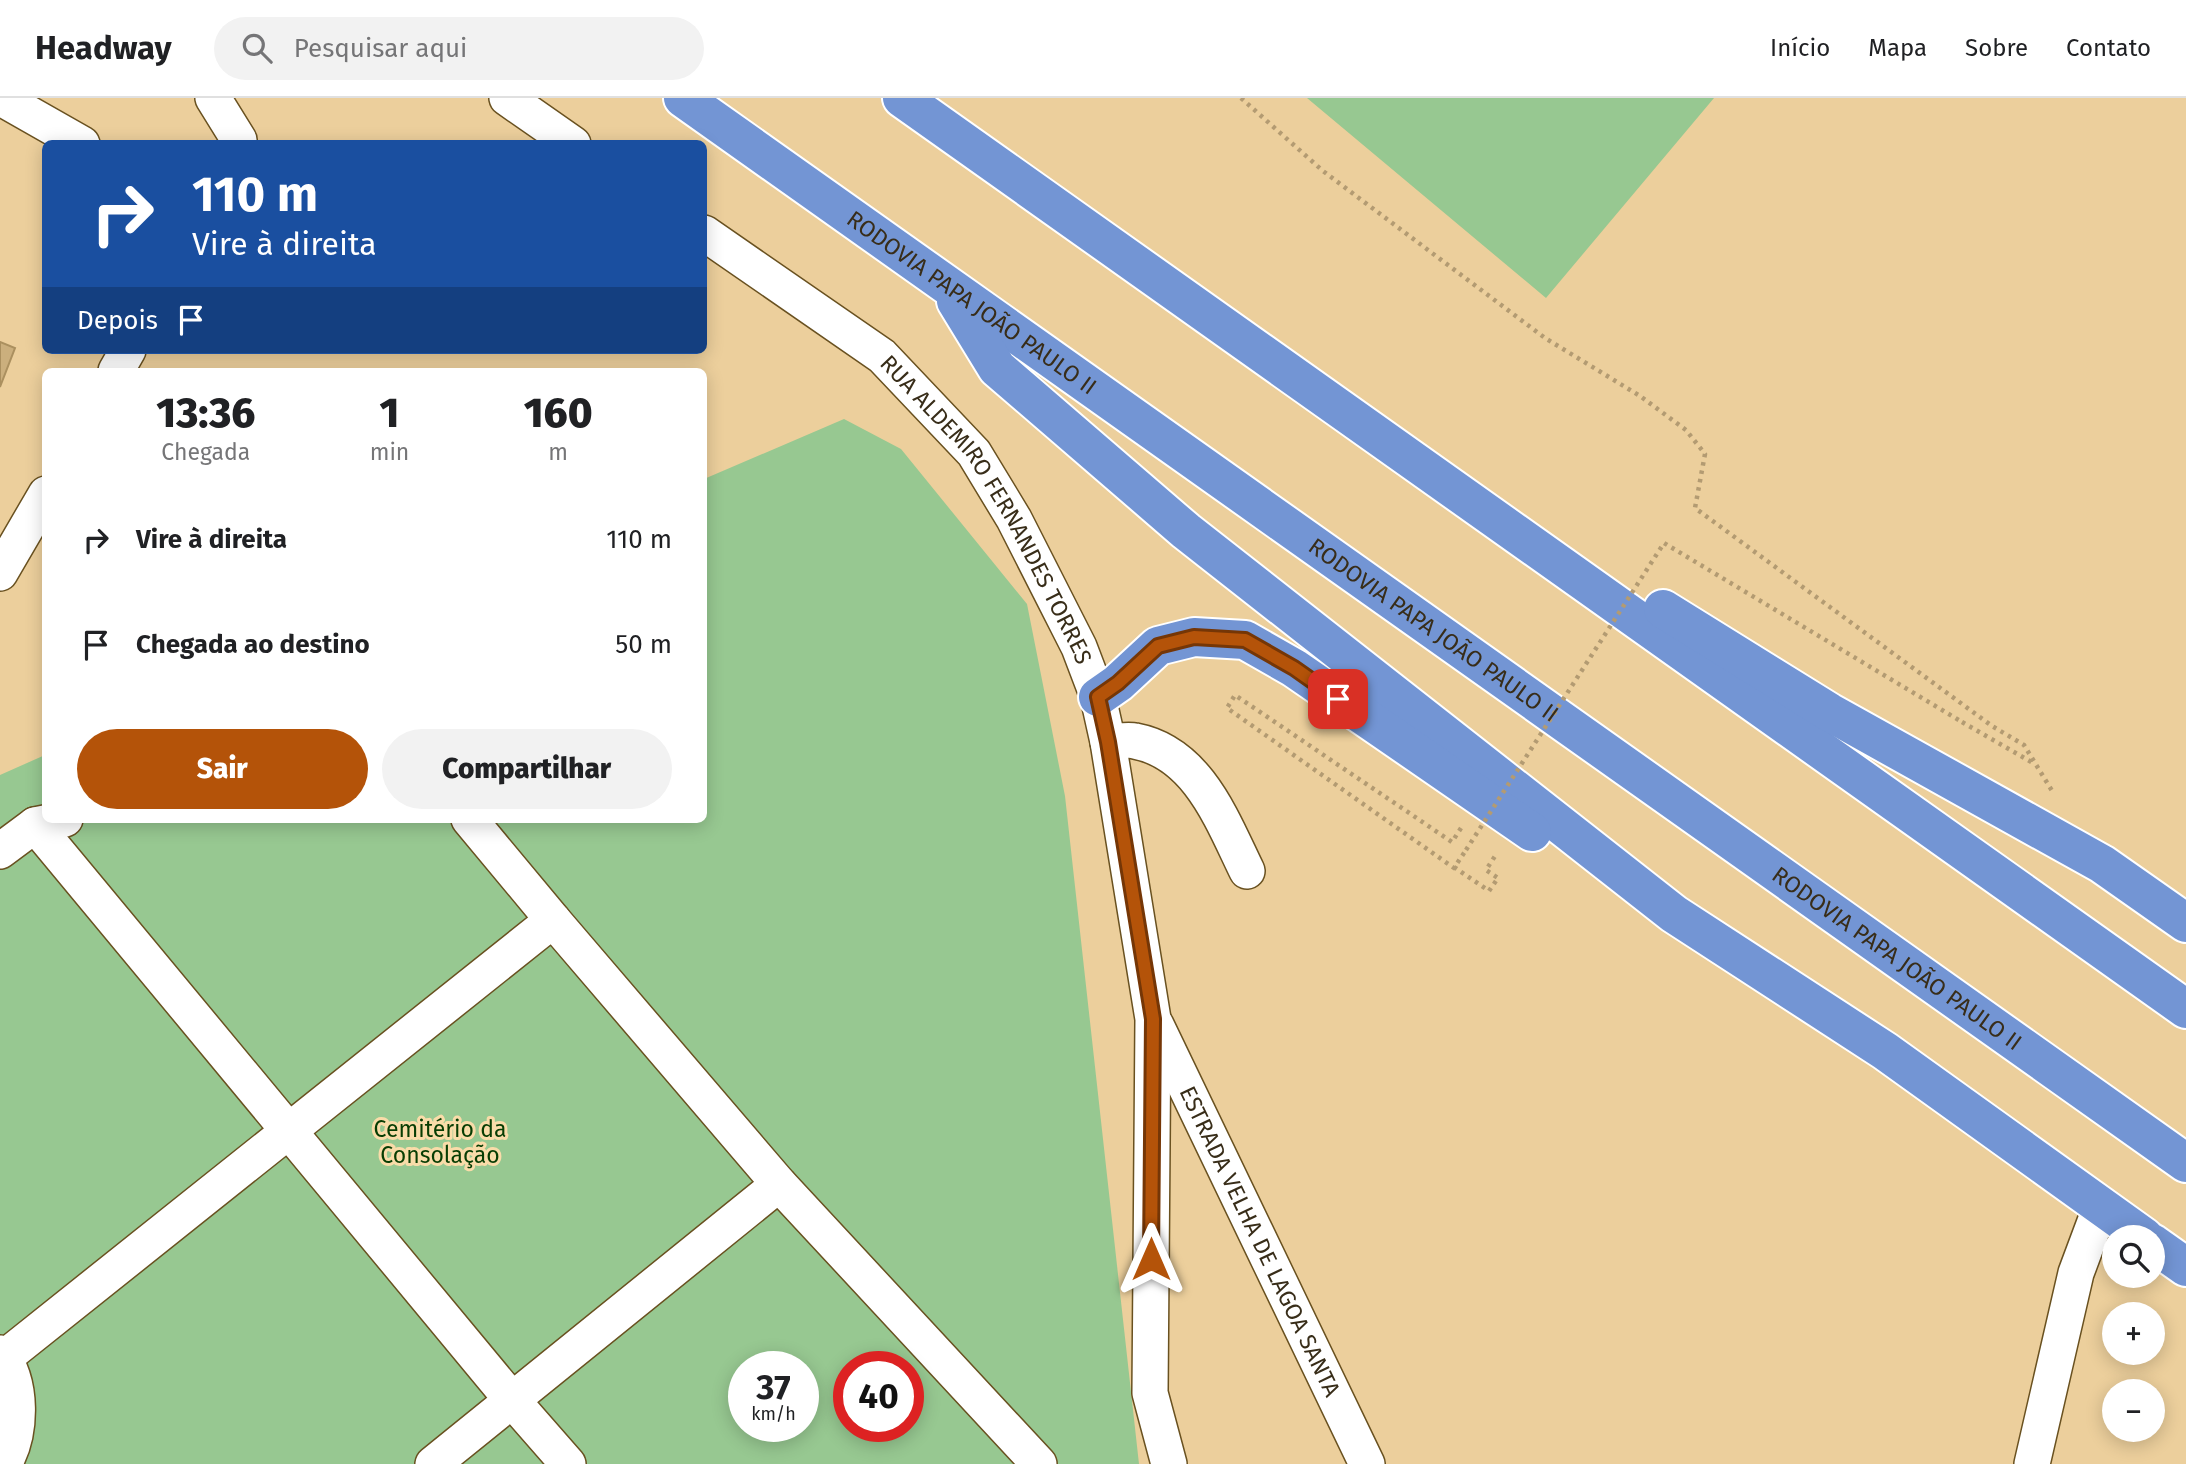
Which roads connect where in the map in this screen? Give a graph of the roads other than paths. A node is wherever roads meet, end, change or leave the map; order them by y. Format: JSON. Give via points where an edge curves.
{"nodes":[{"id":1,"x":1,"y":98,"type":"edge"},
{"id":2,"x":213,"y":98,"type":"edge"},
{"id":3,"x":507,"y":98,"type":"edge"},
{"id":4,"x":683,"y":98,"type":"edge"},
{"id":5,"x":902,"y":98,"type":"edge"},
{"id":6,"x":75,"y":140,"type":"edge"},
{"id":7,"x":239,"y":140,"type":"edge"},
{"id":8,"x":567,"y":140,"type":"edge"},
{"id":9,"x":707,"y":235,"type":"edge"},
{"id":10,"x":947,"y":287,"type":"junction"},
{"id":11,"x":42,"y":501,"type":"edge"},
{"id":12,"x":1509,"y":528,"type":"junction"},
{"id":13,"x":0,"y":573,"type":"edge"},
{"id":14,"x":1098,"y":697,"type":"junction"},
{"id":15,"x":1108,"y":742,"type":"junction"},
{"id":16,"x":48,"y":823,"type":"edge"},
{"id":17,"x":51,"y":823,"type":"edge"},
{"id":18,"x":472,"y":823,"type":"edge"},
{"id":19,"x":0,"y":851,"type":"edge"},
{"id":20,"x":1247,"y":871,"type":"dead end"},
{"id":21,"x":1674,"y":914,"type":"junction"},
{"id":22,"x":553,"y":920,"type":"junction"},
{"id":23,"x":2186,"y":923,"type":"edge"},
{"id":24,"x":2186,"y":1009,"type":"edge"},
{"id":25,"x":1153,"y":1019,"type":"junction"},
{"id":26,"x":288,"y":1131,"type":"junction"},
{"id":27,"x":2186,"y":1163,"type":"edge"},
{"id":28,"x":779,"y":1184,"type":"junction"},
{"id":29,"x":2101,"y":1206,"type":"junction"},
{"id":30,"x":2127,"y":1225,"type":"edge"},
{"id":31,"x":2165,"y":1252,"type":"edge"},
{"id":32,"x":2186,"y":1267,"type":"edge"},
{"id":33,"x":2,"y":1356,"type":"edge"},
{"id":34,"x":512,"y":1400,"type":"junction"},
{"id":35,"x":4,"y":1464,"type":"edge"},
{"id":36,"x":433,"y":1464,"type":"edge"},
{"id":37,"x":568,"y":1464,"type":"edge"},
{"id":38,"x":1039,"y":1464,"type":"edge"},
{"id":39,"x":1169,"y":1464,"type":"edge"},
{"id":40,"x":1367,"y":1464,"type":"edge"},
{"id":41,"x":2032,"y":1464,"type":"edge"}],
"edges":[{"from":1,"to":6,"type":"street"},
{"from":2,"to":7,"type":"street"},
{"from":3,"to":8,"type":"street"},
{"from":4,"to":10,"type":"highway","name":"RODOVIA PAPA JOÃO PAULO II"},
{"from":5,"to":12,"type":"highway"},
{"from":9,"to":14,"type":"street","name":"RUA ALDEMIRO FERNANDES TORRES","via":[[882,356],[974,453],[1014,519],[1073,635]]},
{"from":10,"to":21,"type":"highway","via":[[997,369],[1186,531]]},
{"from":10,"to":27,"type":"highway","name":"RODOVIA PAPA JOÃO PAULO II"},
{"from":11,"to":13,"type":"street"},
{"from":12,"to":23,"type":"highway","via":[[1662,608],[1829,712],[2102,864]]},
{"from":12,"to":24,"type":"highway"},
{"from":14,"to":15,"type":"street","name":"RUA ALDEMIRO FERNANDES TORRES"},
{"from":14,"to":21,"type":"highway","via":[[1158,646],[1194,637],[1245,640],[1294,668],[1517,822]]},
{"from":15,"to":20,"type":"street","via":[[1134,740],[1165,752],[1192,772],[1216,807]]},
{"from":15,"to":25,"type":"street","name":"RUA ALDEMIRO FERNANDES TORRES"},
{"from":16,"to":19,"type":"street"},
{"from":17,"to":26,"type":"street"},
{"from":18,"to":22,"type":"street"},
{"from":21,"to":29,"type":"highway","via":[[1885,1051]]},
{"from":22,"to":26,"type":"street"},
{"from":22,"to":28,"type":"street"},
{"from":25,"to":39,"type":"street","name":"RUA ALDEMIRO FERNANDES TORRES","via":[[1150,1392]]},
{"from":25,"to":40,"type":"street","name":"ESTRADA VELHA DE LAGOA SANTA"},
{"from":26,"to":33,"type":"street"},
{"from":26,"to":34,"type":"street"},
{"from":28,"to":34,"type":"street"},
{"from":28,"to":38,"type":"street"},
{"from":29,"to":30,"type":"highway"},
{"from":29,"to":41,"type":"street","via":[[2076,1273]]},
{"from":31,"to":32,"type":"highway"},
{"from":33,"to":35,"type":"street","via":[[14,1384],[17,1423]]},
{"from":34,"to":36,"type":"street"},
{"from":34,"to":37,"type":"street"}]}
